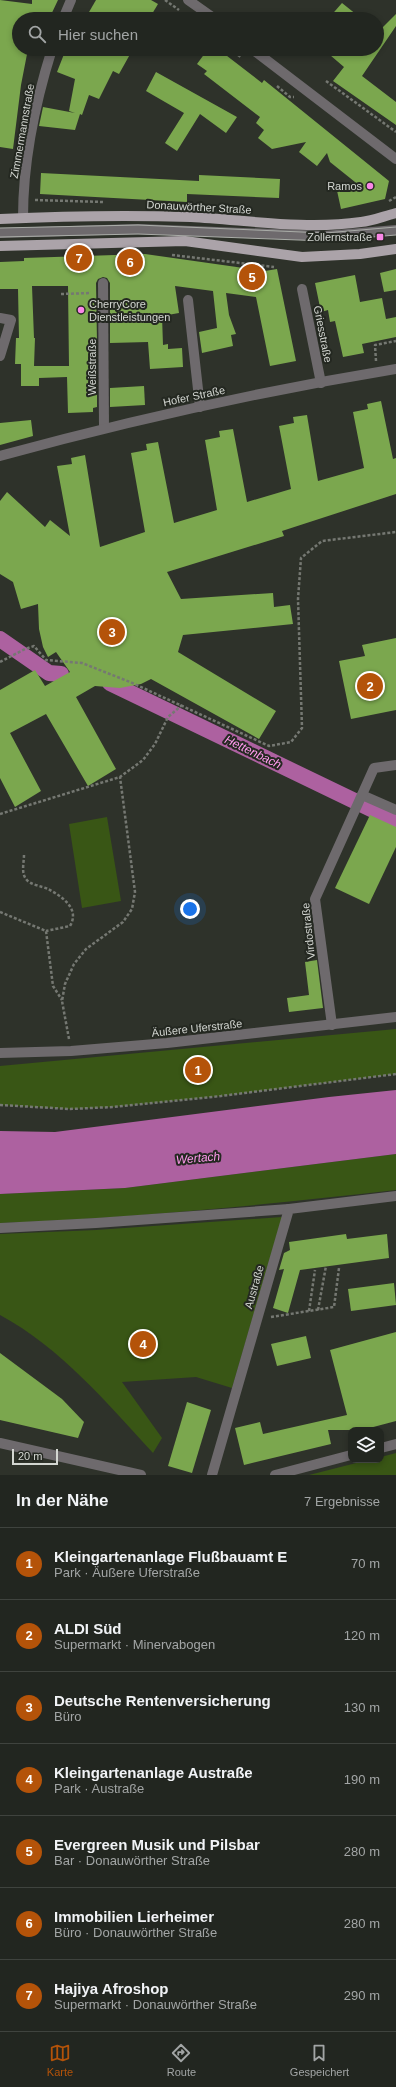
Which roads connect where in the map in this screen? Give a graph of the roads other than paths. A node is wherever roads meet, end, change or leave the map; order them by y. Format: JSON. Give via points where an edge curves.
{"nodes":[{"id":1,"x":70,"y":0,"type":"edge"},
{"id":2,"x":188,"y":0,"type":"edge"},
{"id":3,"x":66,"y":12,"type":"edge"},
{"id":4,"x":205,"y":12,"type":"edge"},
{"id":5,"x":50,"y":56,"type":"edge"},
{"id":6,"x":261,"y":56,"type":"edge"},
{"id":7,"x":396,"y":159,"type":"edge"},
{"id":8,"x":396,"y":213,"type":"edge"},
{"id":9,"x":0,"y":218,"type":"edge"},
{"id":10,"x":23,"y":218,"type":"junction"},
{"id":11,"x":396,"y":230,"type":"edge"},
{"id":12,"x":0,"y":232,"type":"edge"},
{"id":13,"x":212,"y":233,"type":"junction"},
{"id":14,"x":185,"y":241,"type":"junction"},
{"id":15,"x":0,"y":246,"type":"edge"},
{"id":16,"x":396,"y":249,"type":"edge"},
{"id":17,"x":104,"y":288,"type":"road end"},
{"id":18,"x":302,"y":289,"type":"dead end"},
{"id":19,"x":188,"y":300,"type":"dead end"},
{"id":20,"x":0,"y":318,"type":"edge"},
{"id":21,"x":0,"y":356,"type":"edge"},
{"id":22,"x":396,"y":369,"type":"edge"},
{"id":23,"x":321,"y":383,"type":"junction"},
{"id":24,"x":200,"y":407,"type":"junction"},
{"id":25,"x":104,"y":427,"type":"junction"},
{"id":26,"x":0,"y":456,"type":"edge"},
{"id":27,"x":396,"y":765,"type":"edge"},
{"id":28,"x":362,"y":795,"type":"junction"},
{"id":29,"x":396,"y":810,"type":"edge"},
{"id":30,"x":329,"y":973,"type":"dead end"},
{"id":31,"x":396,"y":1017,"type":"edge"},
{"id":32,"x":332,"y":1025,"type":"junction"},
{"id":33,"x":0,"y":1053,"type":"edge"},
{"id":34,"x":396,"y":1196,"type":"edge"},
{"id":35,"x":290,"y":1209,"type":"junction"},
{"id":36,"x":0,"y":1228,"type":"edge"},
{"id":37,"x":0,"y":1443,"type":"edge"},
{"id":38,"x":396,"y":1444,"type":"edge"},
{"id":39,"x":384,"y":1447,"type":"edge"},
{"id":40,"x":348,"y":1456,"type":"edge"},
{"id":41,"x":141,"y":1475,"type":"edge"},
{"id":42,"x":212,"y":1475,"type":"edge"},
{"id":43,"x":275,"y":1475,"type":"edge"}],
"edges":[{"from":1,"to":3,"type":"street"},
{"from":2,"to":4,"type":"street"},
{"from":5,"to":10,"type":"street","name":"Zimmermannstraße","via":[[33,125]]},
{"from":6,"to":7,"type":"street"},
{"from":8,"to":10,"type":"main road","name":"Donauwörther Straße","via":[[362,222],[325,225],[191,217]]},
{"from":9,"to":10,"type":"main road","name":"Donauwörther Straße"},
{"from":11,"to":13,"type":"street","via":[[325,236]]},
{"from":12,"to":13,"type":"street","via":[[138,229]]},
{"from":13,"to":14,"type":"street"},
{"from":14,"to":15,"type":"main road"},
{"from":14,"to":16,"type":"main road","via":[[302,257]]},
{"from":17,"to":25,"type":"street","name":"Weißstraße"},
{"from":18,"to":23,"type":"street","name":"Griesstraße"},
{"from":19,"to":24,"type":"street"},
{"from":20,"to":21,"type":"street","via":[[11,320]]},
{"from":22,"to":23,"type":"street","name":"Hofer Straße"},
{"from":23,"to":24,"type":"street","name":"Hofer Straße"},
{"from":24,"to":25,"type":"street","name":"Hofer Straße"},
{"from":25,"to":26,"type":"street","name":"Hofer Straße"},
{"from":27,"to":28,"type":"street","name":"Virdostraße","via":[[374,768]]},
{"from":28,"to":29,"type":"street"},
{"from":28,"to":32,"type":"street","name":"Virdostraße","via":[[315,899]]},
{"from":30,"to":32,"type":"street"},
{"from":31,"to":32,"type":"street","name":"Äußere Uferstraße"},
{"from":32,"to":33,"type":"street","name":"Äußere Uferstraße","via":[[71,1052]]},
{"from":34,"to":35,"type":"street"},
{"from":35,"to":36,"type":"street"},
{"from":35,"to":42,"type":"street","name":"Austraße"},
{"from":37,"to":41,"type":"street"},
{"from":38,"to":39,"type":"street"},
{"from":40,"to":43,"type":"street"}]}
